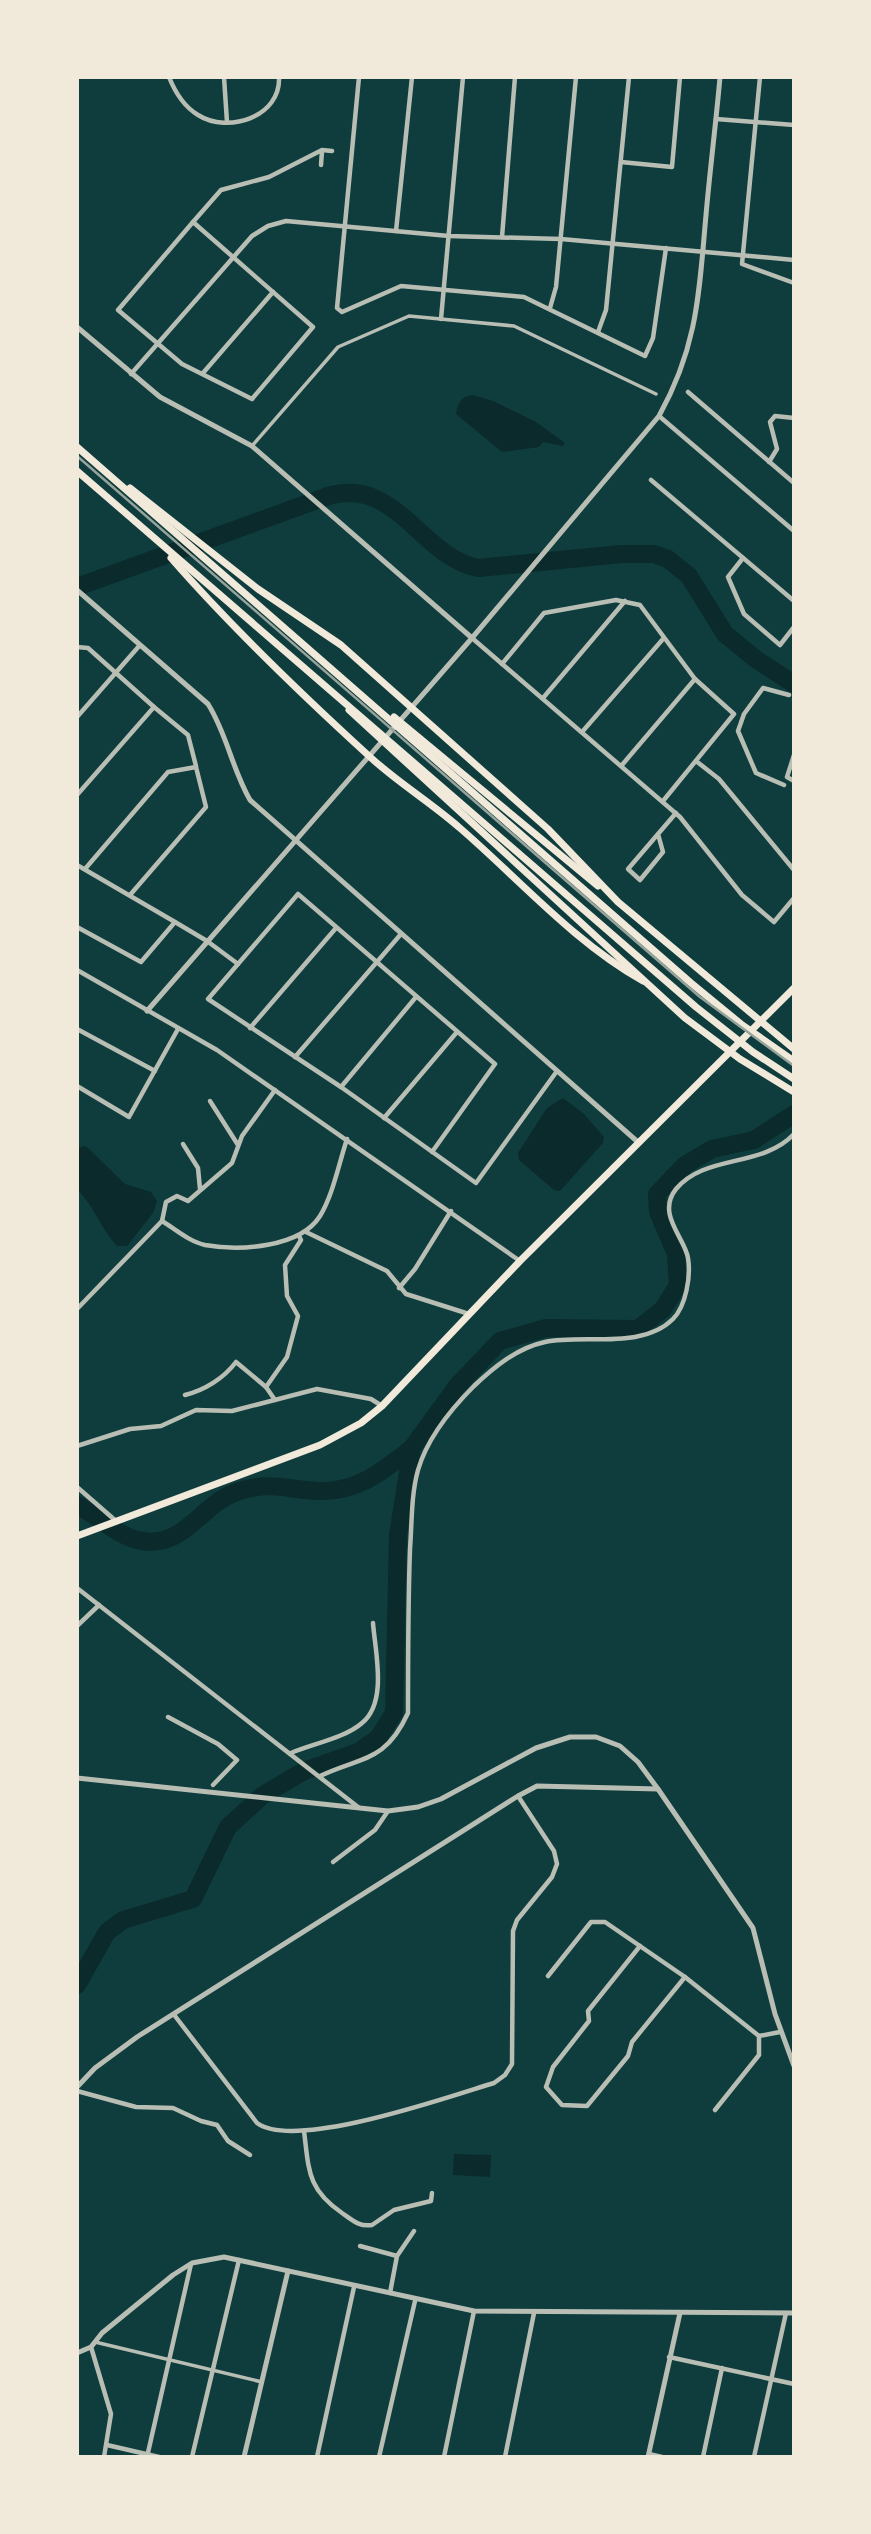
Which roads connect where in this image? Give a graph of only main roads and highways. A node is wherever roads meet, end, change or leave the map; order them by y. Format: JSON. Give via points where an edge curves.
{"nodes":[{"id":1,"x":77,"y":447,"type":"edge"},
{"id":2,"x":77,"y":471,"type":"edge"},
{"id":3,"x":154,"y":509,"type":"junction"},
{"id":4,"x":198,"y":582,"type":"junction"},
{"id":5,"x":349,"y":684,"type":"junction"},
{"id":6,"x":337,"y":696,"type":"junction"},
{"id":7,"x":618,"y":902,"type":"junction"},
{"id":8,"x":643,"y":982,"type":"junction"},
{"id":9,"x":794,"y":988,"type":"edge"},
{"id":10,"x":760,"y":1021,"type":"junction"},
{"id":11,"x":794,"y":1049,"type":"edge"},
{"id":12,"x":729,"y":1051,"type":"junction"},
{"id":13,"x":794,"y":1061,"type":"edge"},
{"id":14,"x":794,"y":1079,"type":"edge"},
{"id":15,"x":790,"y":1090,"type":"edge"},
{"id":16,"x":77,"y":1536,"type":"edge"}],
"edges":[{"from":1,"to":3,"type":"main road"},
{"from":2,"to":4,"type":"main road"},
{"from":3,"to":5,"type":"main road"},
{"from":3,"to":7,"type":"main road","via":[[341,645],[548,830]]},
{"from":4,"to":6,"type":"main road"},
{"from":4,"to":8,"type":"main road","via":[[253,649],[368,755],[458,826],[586,942]]},
{"from":5,"to":7,"type":"main road"},
{"from":5,"to":13,"type":"main road","via":[[682,975]]},
{"from":6,"to":8,"type":"main road"},
{"from":6,"to":14,"type":"main road","via":[[735,1039]]},
{"from":7,"to":10,"type":"main road"},
{"from":8,"to":12,"type":"main road"},
{"from":9,"to":10,"type":"main road"},
{"from":10,"to":11,"type":"main road"},
{"from":10,"to":12,"type":"main road"},
{"from":12,"to":15,"type":"main road"},
{"from":12,"to":16,"type":"main road","via":[[360,1423],[320,1446]]}]}
